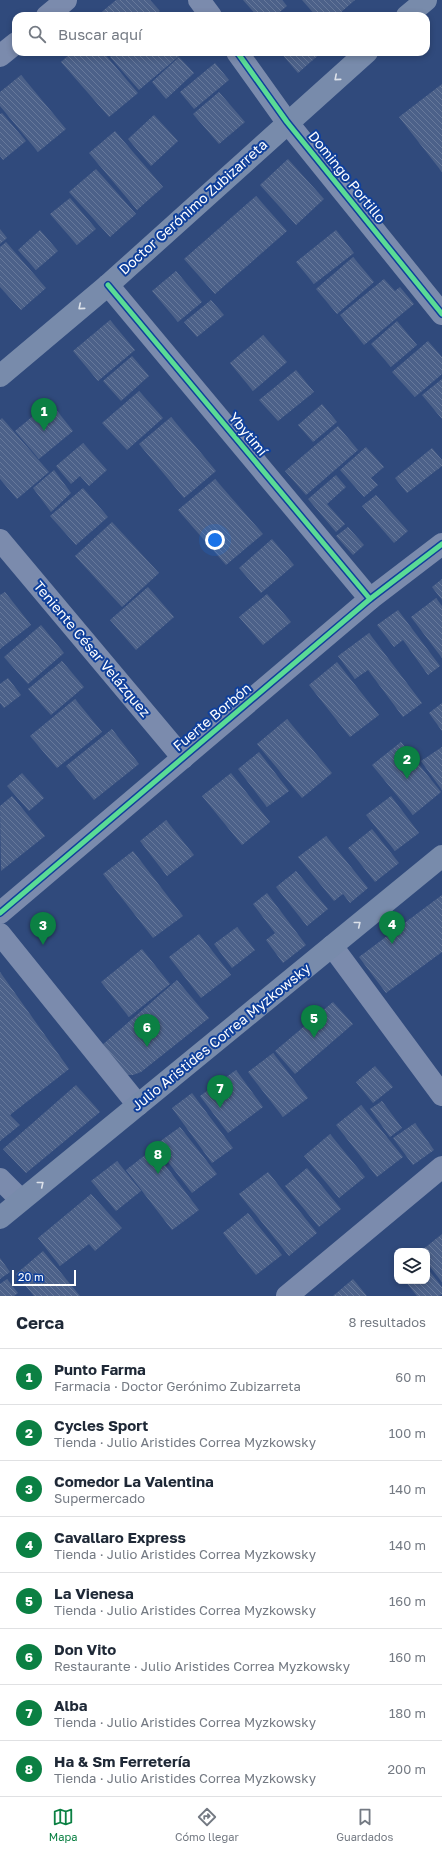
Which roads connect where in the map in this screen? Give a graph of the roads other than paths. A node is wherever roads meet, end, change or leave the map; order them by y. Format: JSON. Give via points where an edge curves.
{"nodes":[{"id":1,"x":66,"y":0,"type":"edge"},
{"id":2,"x":199,"y":0,"type":"edge"},
{"id":3,"x":426,"y":0,"type":"edge"},
{"id":4,"x":52,"y":12,"type":"edge"},
{"id":5,"x":208,"y":12,"type":"edge"},
{"id":6,"x":412,"y":12,"type":"edge"},
{"id":7,"x":12,"y":46,"type":"edge"},
{"id":8,"x":0,"y":56,"type":"edge"},
{"id":9,"x":240,"y":56,"type":"edge"},
{"id":10,"x":362,"y":56,"type":"edge"},
{"id":11,"x":287,"y":122,"type":"junction"},
{"id":12,"x":108,"y":285,"type":"junction"},
{"id":13,"x":442,"y":314,"type":"edge"},
{"id":14,"x":0,"y":376,"type":"edge"},
{"id":15,"x":0,"y":540,"type":"edge"},
{"id":16,"x":442,"y":544,"type":"edge"},
{"id":17,"x":370,"y":599,"type":"junction"},
{"id":18,"x":183,"y":758,"type":"junction"},
{"id":19,"x":442,"y":856,"type":"edge"},
{"id":20,"x":0,"y":912,"type":"edge"},
{"id":21,"x":0,"y":934,"type":"edge"},
{"id":22,"x":332,"y":946,"type":"junction"},
{"id":23,"x":442,"y":1095,"type":"edge"},
{"id":24,"x":138,"y":1105,"type":"junction"},
{"id":25,"x":442,"y":1167,"type":"edge"},
{"id":26,"x":0,"y":1179,"type":"edge"},
{"id":27,"x":22,"y":1200,"type":"junction"},
{"id":28,"x":0,"y":1218,"type":"edge"},
{"id":29,"x":287,"y":1296,"type":"edge"}],
"edges":[{"from":1,"to":4,"type":"street"},
{"from":2,"to":5,"type":"street"},
{"from":3,"to":6,"type":"main road"},
{"from":7,"to":8,"type":"street"},
{"from":9,"to":11,"type":"street","name":"Domingo Portillo"},
{"from":10,"to":11,"type":"main road","name":"Doctor Gerónimo Zubizarreta","one_way":true},
{"from":11,"to":12,"type":"main road","name":"Doctor Gerónimo Zubizarreta"},
{"from":11,"to":13,"type":"street","name":"Domingo Portillo"},
{"from":12,"to":14,"type":"main road","name":"Doctor Gerónimo Zubizarreta","one_way":true},
{"from":12,"to":17,"type":"street","name":"Ybytimí"},
{"from":15,"to":18,"type":"street","name":"Teniente César Velázquez"},
{"from":16,"to":17,"type":"street","name":"Fuerte Borbón"},
{"from":17,"to":18,"type":"street","name":"Fuerte Borbón"},
{"from":18,"to":20,"type":"street","name":"Fuerte Borbón"},
{"from":22,"to":19,"type":"main road","name":"Julio Aristides Correa Myzkowsky","one_way":true},
{"from":21,"to":24,"type":"street"},
{"from":22,"to":23,"type":"street"},
{"from":22,"to":24,"type":"main road","name":"Julio Aristides Correa Myzkowsky"},
{"from":27,"to":24,"type":"main road","name":"Julio Aristides Correa Myzkowsky","one_way":true},
{"from":25,"to":29,"type":"street"},
{"from":26,"to":27,"type":"street"},
{"from":27,"to":28,"type":"main road","name":"Julio Aristides Correa Myzkowsky"}]}
